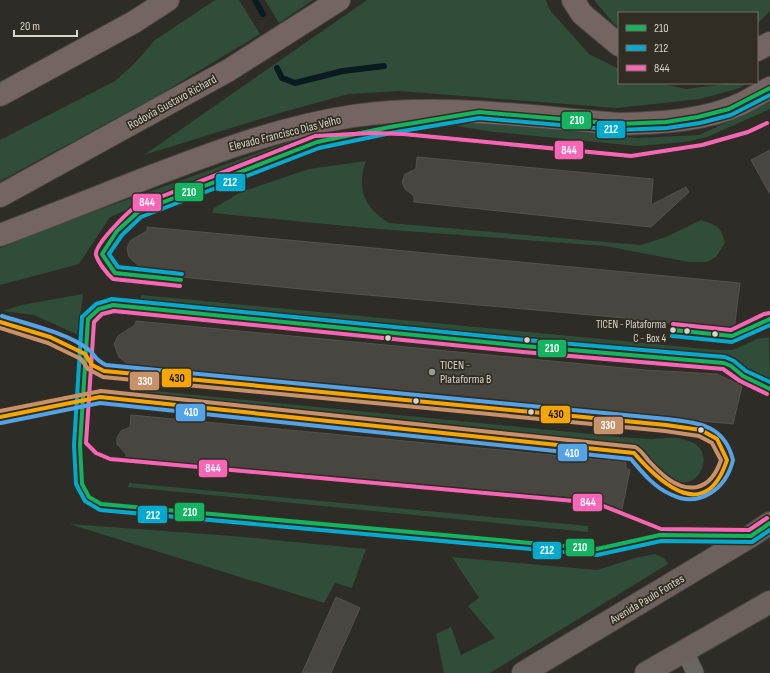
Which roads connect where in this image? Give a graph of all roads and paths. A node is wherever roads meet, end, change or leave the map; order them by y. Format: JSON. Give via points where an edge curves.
{"nodes":[{"id":1,"x":168,"y":0,"type":"edge"},
{"id":2,"x":339,"y":0,"type":"edge"},
{"id":3,"x":572,"y":0,"type":"edge"},
{"id":4,"x":770,"y":43,"type":"edge"},
{"id":5,"x":618,"y":44,"type":"edge"},
{"id":6,"x":758,"y":49,"type":"edge"},
{"id":7,"x":770,"y":88,"type":"edge"},
{"id":8,"x":0,"y":95,"type":"edge"},
{"id":9,"x":0,"y":196,"type":"edge"},
{"id":10,"x":0,"y":235,"type":"edge"},
{"id":11,"x":770,"y":523,"type":"edge"},
{"id":12,"x":770,"y":602,"type":"edge"},
{"id":13,"x":685,"y":652,"type":"junction"},
{"id":14,"x":523,"y":673,"type":"edge"},
{"id":15,"x":646,"y":673,"type":"edge"},
{"id":16,"x":695,"y":673,"type":"edge"}],
"edges":[{"from":1,"to":8,"type":"highway","via":[[134,22]]},
{"from":2,"to":9,"type":"highway","name":"Rodovia Gustavo Richard","via":[[229,70]]},
{"from":3,"to":5,"type":"highway","via":[[582,14]]},
{"from":4,"to":6,"type":"highway"},
{"from":7,"to":10,"type":"highway","name":"Elevado Francisco Dias Velho","via":[[742,103],[705,116],[639,124],[437,111],[354,116],[317,123],[222,149]]},
{"from":11,"to":14,"type":"main road","name":"Avenida Paulo Fontes"},
{"from":12,"to":13,"type":"main road"},
{"from":13,"to":15,"type":"main road"},
{"from":13,"to":16,"type":"street"}]}
